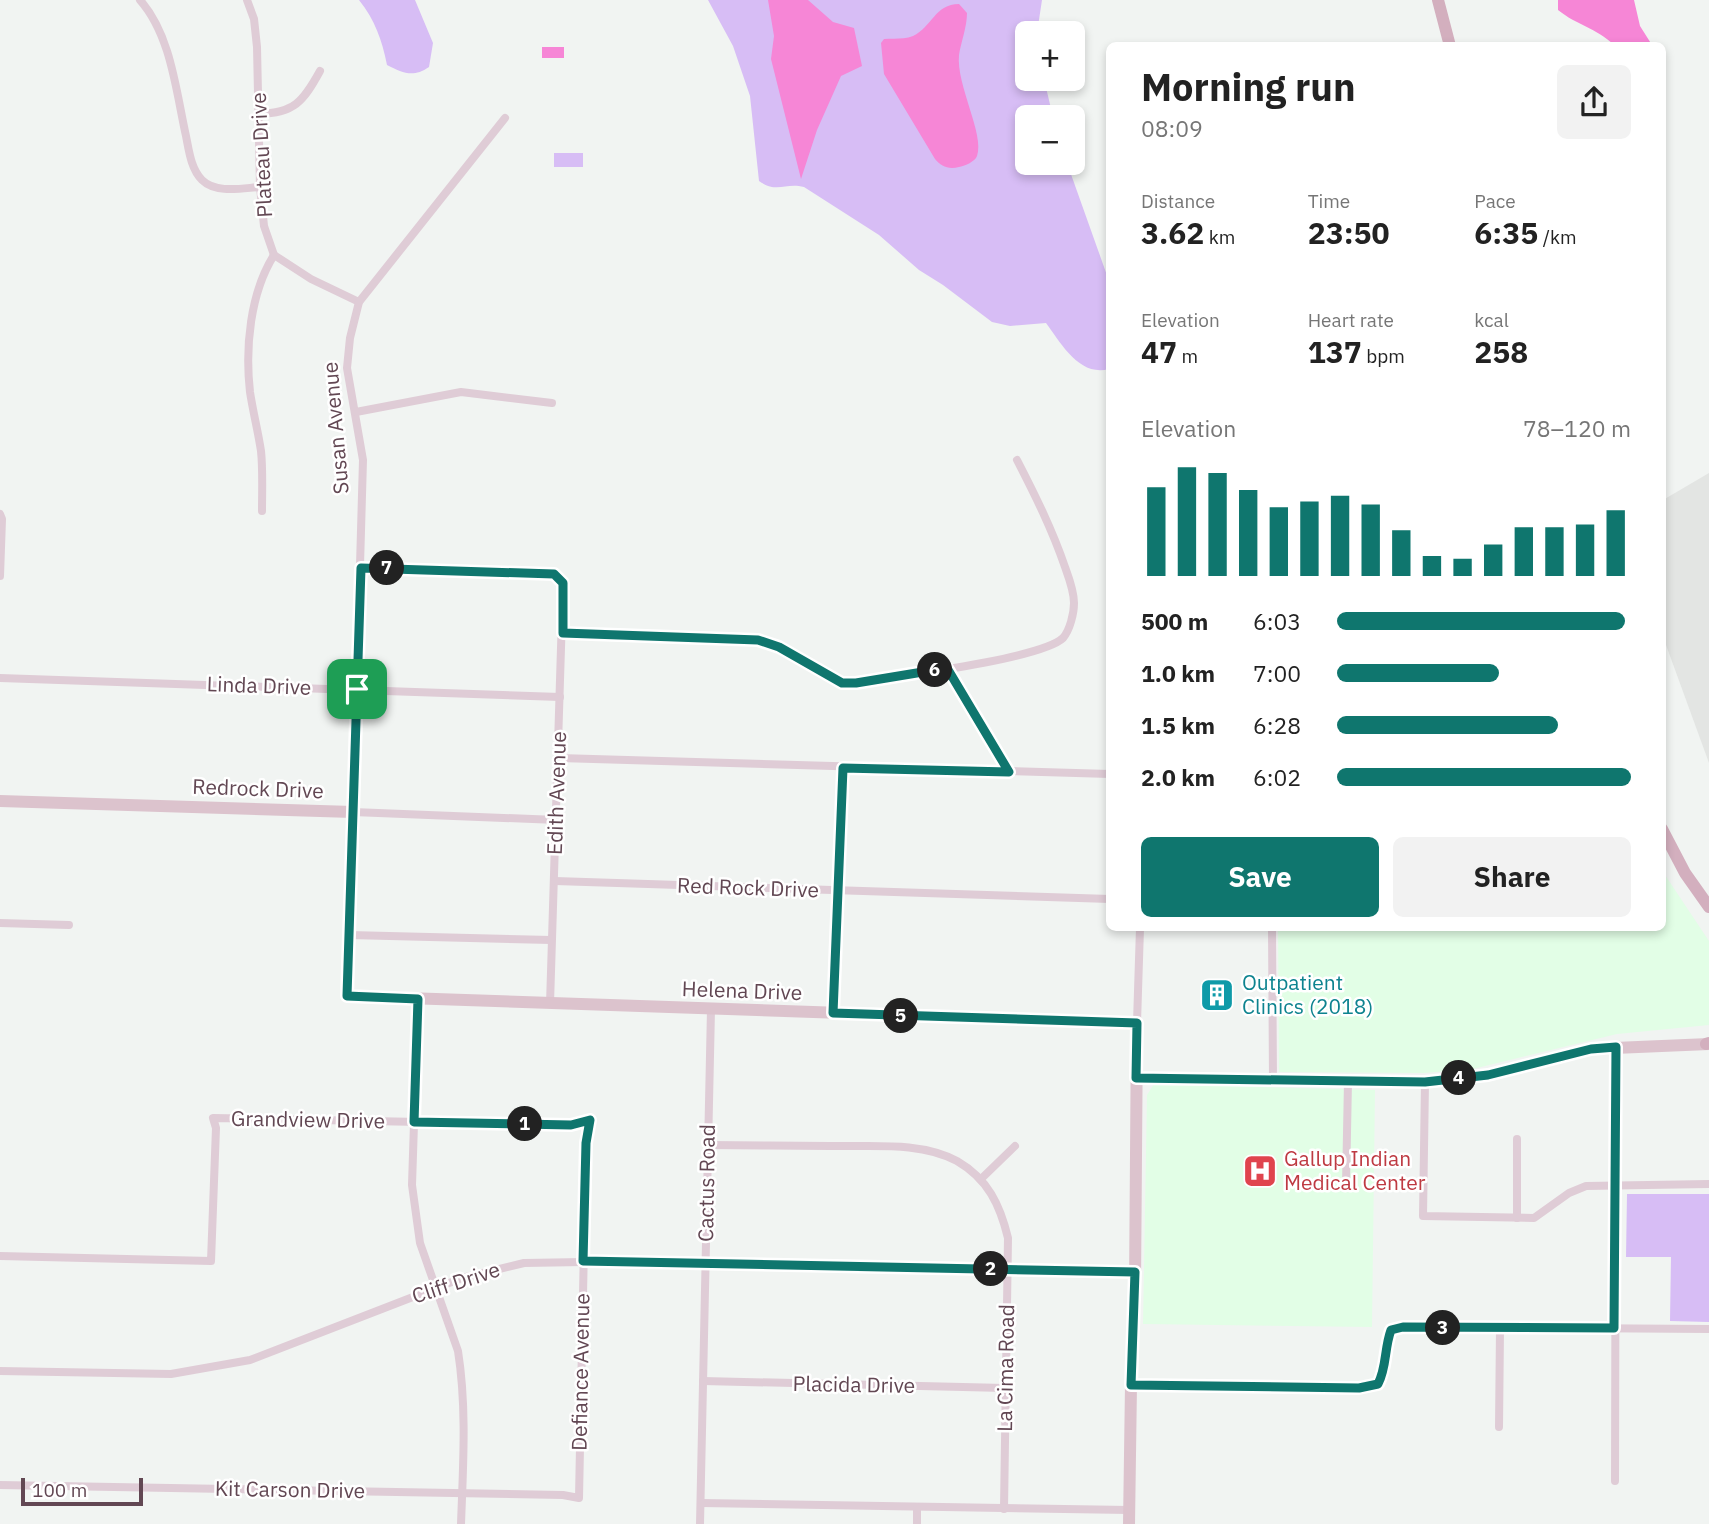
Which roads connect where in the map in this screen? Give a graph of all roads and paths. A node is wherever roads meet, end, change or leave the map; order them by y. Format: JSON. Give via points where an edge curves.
{"nodes":[{"id":1,"x":140,"y":0,"type":"edge"},
{"id":2,"x":247,"y":0,"type":"edge"},
{"id":3,"x":1438,"y":0,"type":"edge"},
{"id":4,"x":1449,"y":42,"type":"edge"},
{"id":5,"x":320,"y":71,"type":"dead end"},
{"id":6,"x":259,"y":114,"type":"junction"},
{"id":7,"x":505,"y":118,"type":"dead end"},
{"id":8,"x":260,"y":187,"type":"junction"},
{"id":9,"x":274,"y":255,"type":"junction"},
{"id":10,"x":359,"y":302,"type":"junction"},
{"id":11,"x":552,"y":403,"type":"dead end"},
{"id":12,"x":356,"y":412,"type":"junction"},
{"id":13,"x":1017,"y":460,"type":"dead end"},
{"id":14,"x":262,"y":511,"type":"dead end"},
{"id":15,"x":1,"y":516,"type":"edge"},
{"id":16,"x":361,"y":568,"type":"junction"},
{"id":17,"x":0,"y":576,"type":"edge"},
{"id":18,"x":563,"y":633,"type":"junction"},
{"id":19,"x":947,"y":668,"type":"junction"},
{"id":20,"x":0,"y":678,"type":"edge"},
{"id":21,"x":357,"y":689,"type":"junction"},
{"id":22,"x":560,"y":697,"type":"junction"},
{"id":23,"x":559,"y":758,"type":"junction"},
{"id":24,"x":843,"y":768,"type":"junction"},
{"id":25,"x":1009,"y":772,"type":"junction"},
{"id":26,"x":1106,"y":774,"type":"edge"},
{"id":27,"x":0,"y":801,"type":"edge"},
{"id":28,"x":353,"y":812,"type":"junction"},
{"id":29,"x":556,"y":820,"type":"junction"},
{"id":30,"x":1666,"y":837,"type":"edge"},
{"id":31,"x":555,"y":881,"type":"junction"},
{"id":32,"x":838,"y":891,"type":"junction"},
{"id":33,"x":1106,"y":899,"type":"edge"},
{"id":34,"x":1709,"y":907,"type":"edge"},
{"id":35,"x":0,"y":923,"type":"edge"},
{"id":36,"x":69,"y":925,"type":"dead end"},
{"id":37,"x":1140,"y":931,"type":"edge"},
{"id":38,"x":1272,"y":931,"type":"edge"},
{"id":39,"x":349,"y":935,"type":"junction"},
{"id":40,"x":551,"y":940,"type":"junction"},
{"id":41,"x":347,"y":996,"type":"joint"},
{"id":42,"x":418,"y":999,"type":"junction"},
{"id":43,"x":550,"y":1004,"type":"junction"},
{"id":44,"x":711,"y":1009,"type":"junction"},
{"id":45,"x":833,"y":1013,"type":"junction"},
{"id":46,"x":1137,"y":1023,"type":"junction"},
{"id":47,"x":1708,"y":1044,"type":"edge"},
{"id":48,"x":1616,"y":1047,"type":"junction"},
{"id":49,"x":1136,"y":1078,"type":"junction"},
{"id":50,"x":1273,"y":1081,"type":"junction"},
{"id":51,"x":1348,"y":1081,"type":"junction"},
{"id":52,"x":1425,"y":1082,"type":"junction"},
{"id":53,"x":590,"y":1120,"type":"joint"},
{"id":54,"x":414,"y":1122,"type":"junction"},
{"id":55,"x":1517,"y":1139,"type":"dead end"},
{"id":56,"x":707,"y":1144,"type":"junction"},
{"id":57,"x":1015,"y":1146,"type":"dead end"},
{"id":58,"x":981,"y":1179,"type":"junction"},
{"id":59,"x":1615,"y":1184,"type":"junction"},
{"id":60,"x":1709,"y":1184,"type":"edge"},
{"id":61,"x":1346,"y":1185,"type":"dead end"},
{"id":62,"x":1517,"y":1218,"type":"junction"},
{"id":63,"x":0,"y":1256,"type":"edge"},
{"id":64,"x":583,"y":1261,"type":"junction"},
{"id":65,"x":706,"y":1263,"type":"junction"},
{"id":66,"x":1009,"y":1269,"type":"junction"},
{"id":67,"x":1135,"y":1272,"type":"junction"},
{"id":68,"x":436,"y":1288,"type":"junction"},
{"id":69,"x":1614,"y":1328,"type":"junction"},
{"id":70,"x":1500,"y":1329,"type":"junction"},
{"id":71,"x":1709,"y":1329,"type":"edge"},
{"id":72,"x":0,"y":1371,"type":"edge"},
{"id":73,"x":703,"y":1381,"type":"junction"},
{"id":74,"x":1131,"y":1385,"type":"junction"},
{"id":75,"x":1005,"y":1388,"type":"junction"},
{"id":76,"x":1499,"y":1427,"type":"dead end"},
{"id":77,"x":1615,"y":1481,"type":"dead end"},
{"id":78,"x":0,"y":1485,"type":"edge"},
{"id":79,"x":462,"y":1493,"type":"junction"},
{"id":80,"x":579,"y":1498,"type":"joint"},
{"id":81,"x":701,"y":1503,"type":"junction"},
{"id":82,"x":917,"y":1507,"type":"junction"},
{"id":83,"x":1004,"y":1509,"type":"junction"},
{"id":84,"x":1129,"y":1517,"type":"edge"},
{"id":85,"x":461,"y":1524,"type":"edge"},
{"id":86,"x":700,"y":1524,"type":"edge"},
{"id":87,"x":917,"y":1524,"type":"edge"}],
"edges":[{"from":1,"to":8,"type":"street","via":[[153,15],[166,47],[192,164],[203,182],[222,189]]},
{"from":2,"to":6,"type":"street","name":"Plateau Drive","via":[[257,47]]},
{"from":3,"to":4,"type":"main road"},
{"from":5,"to":6,"type":"street","via":[[293,107],[280,114]]},
{"from":6,"to":8,"type":"street","name":"Plateau Drive"},
{"from":7,"to":10,"type":"street","name":"Susan Avenue"},
{"from":8,"to":9,"type":"street","name":"Plateau Drive","via":[[264,226]]},
{"from":9,"to":10,"type":"street"},
{"from":9,"to":14,"type":"street","via":[[253,315],[248,356],[261,453]]},
{"from":10,"to":12,"type":"street","name":"Susan Avenue","via":[[347,369]]},
{"from":11,"to":12,"type":"street","via":[[461,392]]},
{"from":12,"to":16,"type":"street","name":"Susan Avenue","via":[[363,460]]},
{"from":13,"to":19,"type":"street","via":[[1053,530],[1070,582],[1074,603],[1069,627],[1045,649]]},
{"from":15,"to":17,"type":"street"},
{"from":16,"to":18,"type":"street","name":"Edith Avenue","via":[[554,574],[563,583]]},
{"from":16,"to":21,"type":"street","name":"Susan Avenue"},
{"from":18,"to":19,"type":"street","via":[[758,640],[842,683]]},
{"from":18,"to":22,"type":"street","name":"Edith Avenue"},
{"from":19,"to":25,"type":"street"},
{"from":20,"to":21,"type":"street","name":"Linda Drive"},
{"from":21,"to":22,"type":"street","name":"Linda Drive"},
{"from":21,"to":28,"type":"street","name":"Susan Avenue"},
{"from":22,"to":23,"type":"street","name":"Edith Avenue"},
{"from":23,"to":24,"type":"street"},
{"from":23,"to":29,"type":"street","name":"Edith Avenue"},
{"from":24,"to":25,"type":"street"},
{"from":24,"to":32,"type":"street"},
{"from":25,"to":26,"type":"street"},
{"from":27,"to":28,"type":"main road","name":"Redrock Drive"},
{"from":28,"to":29,"type":"street","name":"Redrock Drive"},
{"from":28,"to":39,"type":"main road","name":"Susan Avenue"},
{"from":29,"to":31,"type":"street","name":"Edith Avenue"},
{"from":30,"to":34,"type":"main road"},
{"from":31,"to":32,"type":"street","name":"Red Rock Drive"},
{"from":31,"to":40,"type":"street","name":"Edith Avenue"},
{"from":32,"to":33,"type":"street","name":"Red Rock Drive"},
{"from":32,"to":45,"type":"street"},
{"from":35,"to":36,"type":"street"},
{"from":37,"to":46,"type":"street"},
{"from":38,"to":50,"type":"street"},
{"from":39,"to":40,"type":"street"},
{"from":39,"to":41,"type":"main road","name":"Susan Avenue"},
{"from":40,"to":43,"type":"street","name":"Edith Avenue"},
{"from":41,"to":42,"type":"main road","name":"Helena Drive"},
{"from":42,"to":43,"type":"main road","name":"Helena Drive"},
{"from":42,"to":54,"type":"street"},
{"from":43,"to":44,"type":"main road","name":"Helena Drive"},
{"from":44,"to":45,"type":"main road","name":"Helena Drive"},
{"from":44,"to":56,"type":"street","name":"Cactus Road"},
{"from":45,"to":46,"type":"main road","name":"Helena Drive"},
{"from":46,"to":49,"type":"main road"},
{"from":47,"to":48,"type":"main road"},
{"from":48,"to":52,"type":"main road","via":[[1488,1075]]},
{"from":48,"to":59,"type":"street"},
{"from":49,"to":50,"type":"main road"},
{"from":49,"to":67,"type":"main road"},
{"from":50,"to":51,"type":"main road"},
{"from":51,"to":52,"type":"main road"},
{"from":51,"to":61,"type":"street"},
{"from":52,"to":62,"type":"street","via":[[1423,1216]]},
{"from":53,"to":54,"type":"street","name":"Grandview Drive","via":[[571,1125]]},
{"from":53,"to":64,"type":"street","name":"Defiance Avenue"},
{"from":54,"to":63,"type":"street","name":"Grandview Drive","via":[[213,1118],[211,1261]]},
{"from":54,"to":68,"type":"street","via":[[412,1185],[420,1243]]},
{"from":55,"to":62,"type":"street"},
{"from":56,"to":58,"type":"street","name":"La Cima Road","via":[[901,1147],[957,1161]]},
{"from":56,"to":65,"type":"street","name":"Cactus Road"},
{"from":57,"to":58,"type":"street"},
{"from":58,"to":66,"type":"street","name":"La Cima Road","via":[[1004,1220]]},
{"from":59,"to":60,"type":"street"},
{"from":59,"to":62,"type":"street","via":[[1586,1186],[1534,1218]]},
{"from":59,"to":69,"type":"street"},
{"from":64,"to":65,"type":"street","name":"Cliff Drive"},
{"from":64,"to":68,"type":"street","name":"Cliff Drive","via":[[504,1266]]},
{"from":64,"to":80,"type":"street","name":"Defiance Avenue"},
{"from":65,"to":66,"type":"street","name":"Cliff Drive"},
{"from":65,"to":73,"type":"street","name":"Cactus Road"},
{"from":66,"to":67,"type":"street","name":"Cliff Drive"},
{"from":66,"to":75,"type":"street","name":"La Cima Road"},
{"from":67,"to":74,"type":"main road"},
{"from":68,"to":72,"type":"street","name":"Cliff Drive","via":[[228,1365],[172,1374]]},
{"from":68,"to":79,"type":"street","via":[[460,1365]]},
{"from":69,"to":70,"type":"street"},
{"from":69,"to":71,"type":"street"},
{"from":69,"to":77,"type":"street"},
{"from":70,"to":74,"type":"street","via":[[1391,1330],[1385,1346],[1385,1371],[1378,1384],[1359,1388]]},
{"from":70,"to":76,"type":"street"},
{"from":73,"to":75,"type":"street","name":"Placida Drive"},
{"from":73,"to":81,"type":"street","name":"Cactus Road"},
{"from":74,"to":84,"type":"main road"},
{"from":75,"to":83,"type":"street","name":"La Cima Road"},
{"from":78,"to":79,"type":"street","name":"Kit Carson Drive"},
{"from":79,"to":80,"type":"street","name":"Kit Carson Drive"},
{"from":79,"to":85,"type":"street"},
{"from":81,"to":82,"type":"street"},
{"from":81,"to":86,"type":"street","name":"Cactus Road"},
{"from":82,"to":83,"type":"street"},
{"from":82,"to":87,"type":"street"},
{"from":83,"to":84,"type":"street"}]}
